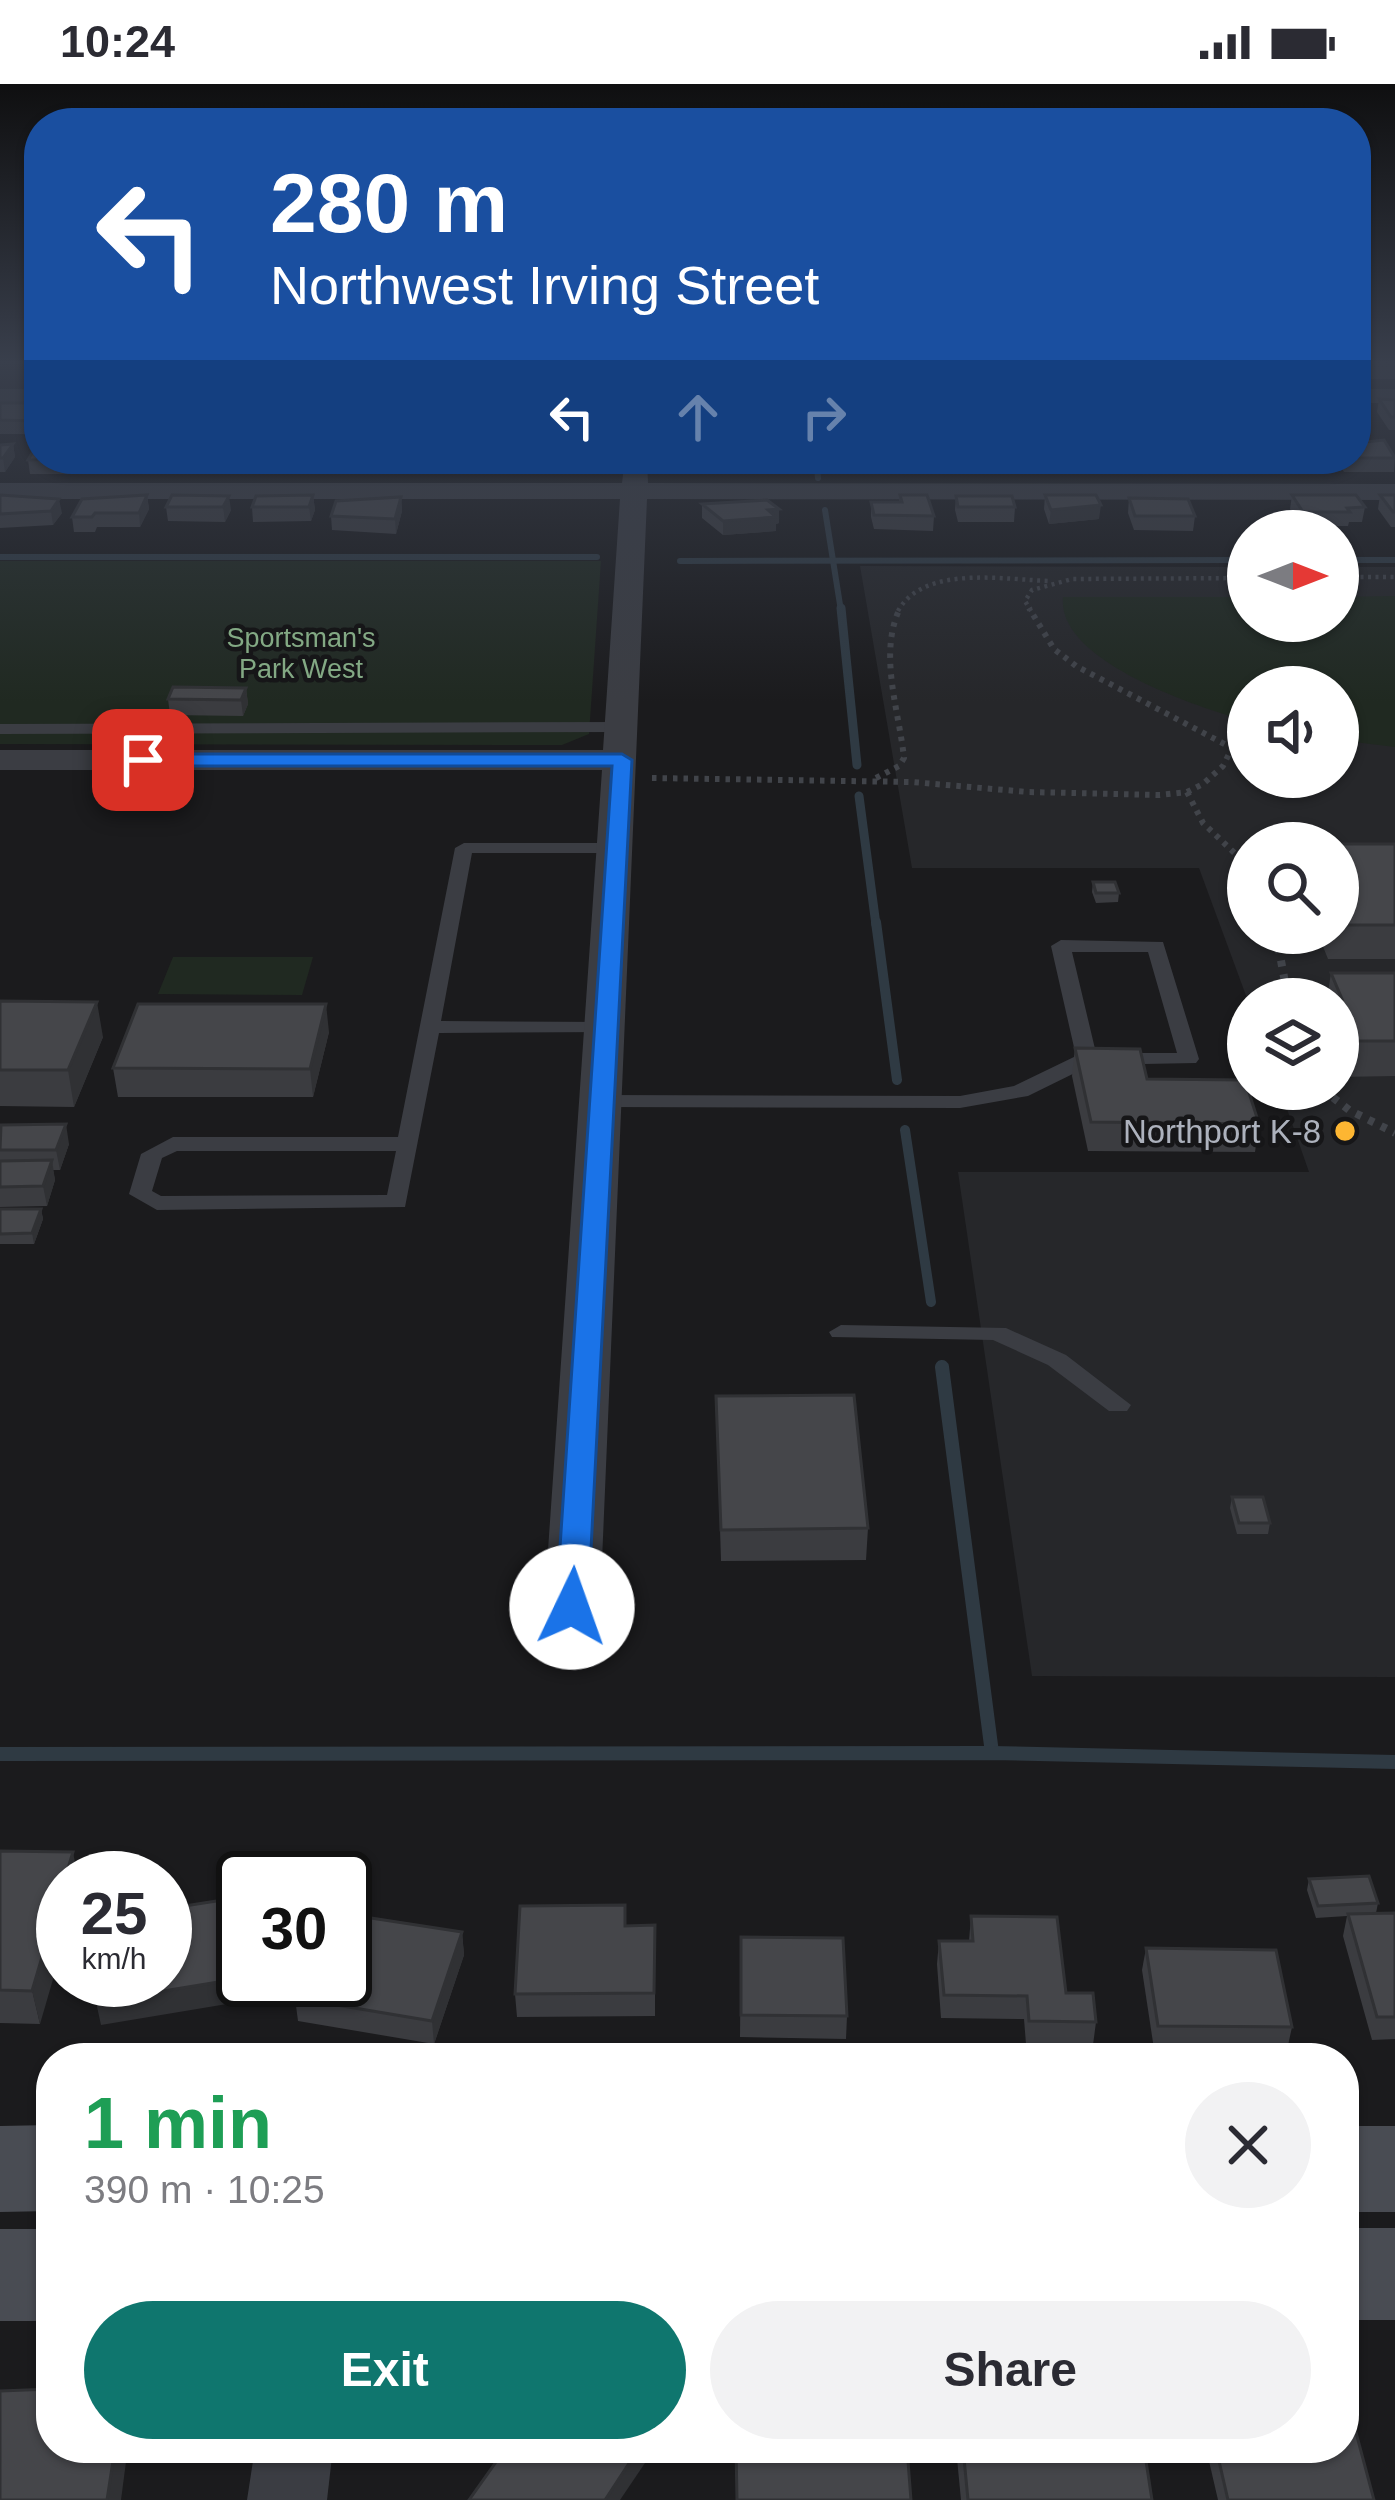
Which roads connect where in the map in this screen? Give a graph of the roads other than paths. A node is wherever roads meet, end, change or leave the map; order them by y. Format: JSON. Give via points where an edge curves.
{"nodes":[{"id":1,"x":566,"y":477,"type":"edge"},
{"id":2,"x":635,"y":477,"type":"edge"},
{"id":3,"x":676,"y":477,"type":"edge"},
{"id":4,"x":1008,"y":477,"type":"edge"},
{"id":5,"x":0,"y":491,"type":"edge"},
{"id":6,"x":1012,"y":491,"type":"junction"},
{"id":7,"x":1395,"y":492,"type":"edge"},
{"id":8,"x":0,"y":729,"type":"edge"},
{"id":9,"x":622,"y":755,"type":"junction"},
{"id":10,"x":0,"y":760,"type":"edge"},
{"id":11,"x":617,"y":848,"type":"junction"},
{"id":12,"x":430,"y":1028,"type":"junction"},
{"id":13,"x":607,"y":1028,"type":"junction"},
{"id":14,"x":1087,"y":1059,"type":"junction"},
{"id":15,"x":602,"y":1101,"type":"junction"},
{"id":16,"x":407,"y":1144,"type":"junction"},
{"id":17,"x":842,"y":1332,"type":"dead end"},
{"id":18,"x":1118,"y":1405,"type":"dead end"},
{"id":19,"x":572,"y":1607,"type":"dead end"},
{"id":20,"x":36,"y":2168,"type":"edge"},
{"id":21,"x":0,"y":2169,"type":"edge"},
{"id":22,"x":1359,"y":2169,"type":"edge"},
{"id":23,"x":1395,"y":2169,"type":"edge"},
{"id":24,"x":1359,"y":2274,"type":"edge"},
{"id":25,"x":1395,"y":2274,"type":"edge"},
{"id":26,"x":0,"y":2275,"type":"edge"},
{"id":27,"x":36,"y":2275,"type":"edge"},
{"id":28,"x":292,"y":2463,"type":"edge"},
{"id":29,"x":287,"y":2500,"type":"edge"}],
"edges":[{"from":1,"to":5,"type":"street"},
{"from":2,"to":9,"type":"street"},
{"from":3,"to":6,"type":"street"},
{"from":4,"to":6,"type":"street"},
{"from":6,"to":7,"type":"street"},
{"from":8,"to":9,"type":"lane"},
{"from":9,"to":10,"type":"street"},
{"from":9,"to":11,"type":"street"},
{"from":11,"to":12,"type":"lane","via":[[464,848]]},
{"from":11,"to":13,"type":"street"},
{"from":12,"to":13,"type":"lane"},
{"from":12,"to":16,"type":"lane"},
{"from":13,"to":15,"type":"street"},
{"from":14,"to":14,"type":"lane","via":[[1189,1058],[1156,946],[1061,946]]},
{"from":14,"to":15,"type":"lane","via":[[1021,1091],[960,1102]]},
{"from":15,"to":19,"type":"street"},
{"from":16,"to":16,"type":"lane","via":[[173,1144],[152,1154],[140,1194],[158,1203],[397,1202]]},
{"from":17,"to":18,"type":"lane","via":[[997,1333],[1057,1360]]},
{"from":20,"to":21,"type":"main road"},
{"from":22,"to":23,"type":"main road"},
{"from":24,"to":25,"type":"main road"},
{"from":26,"to":27,"type":"main road"},
{"from":28,"to":29,"type":"street"}]}
